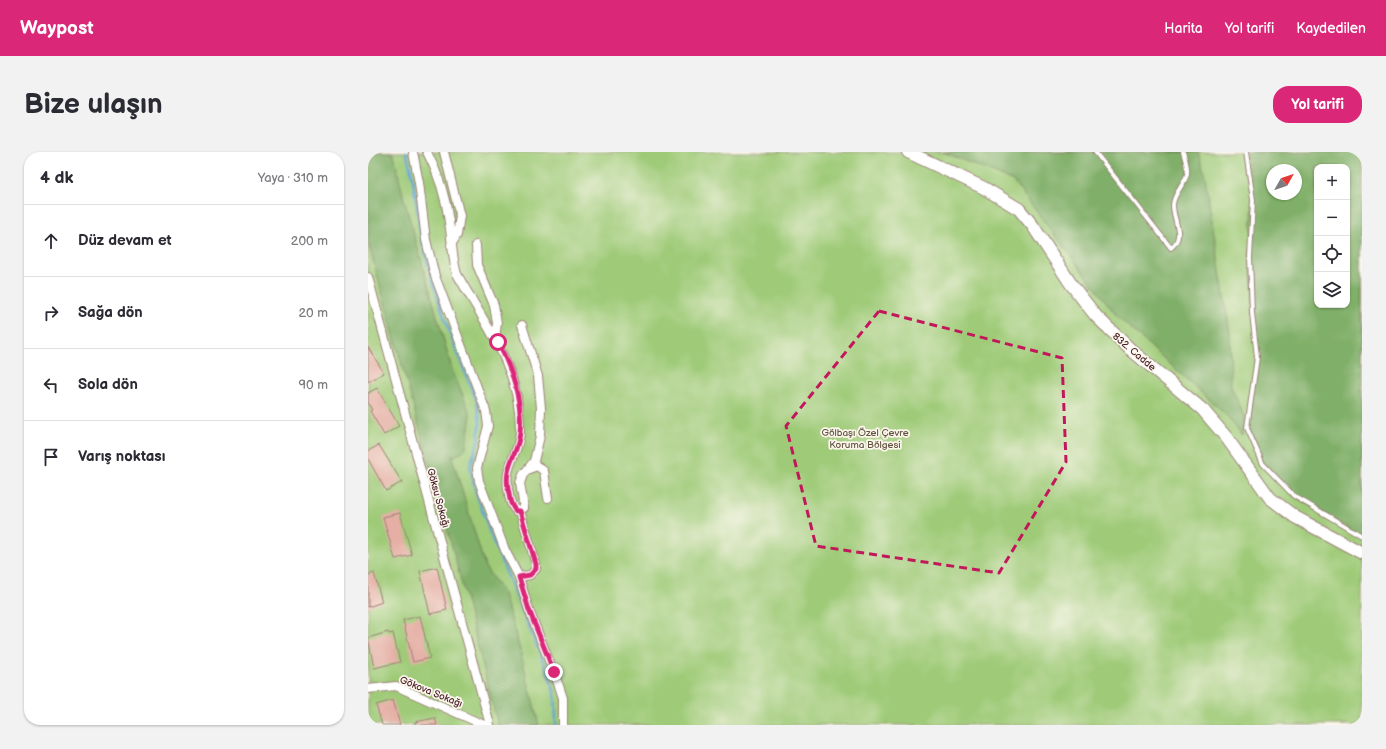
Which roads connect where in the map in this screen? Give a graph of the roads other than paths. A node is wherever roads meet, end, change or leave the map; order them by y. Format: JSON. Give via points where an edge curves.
{"nodes":[{"id":1,"x":412,"y":152,"type":"edge"},
{"id":2,"x":427,"y":152,"type":"edge"},
{"id":3,"x":444,"y":152,"type":"edge"},
{"id":4,"x":908,"y":152,"type":"edge"},
{"id":5,"x":1095,"y":152,"type":"edge"},
{"id":6,"x":1183,"y":152,"type":"edge"},
{"id":7,"x":1246,"y":152,"type":"edge"},
{"id":8,"x":451,"y":245,"type":"junction"},
{"id":9,"x":476,"y":245,"type":"dead end"},
{"id":10,"x":368,"y":277,"type":"edge"},
{"id":11,"x":522,"y":324,"type":"dead end"},
{"id":12,"x":495,"y":338,"type":"junction"},
{"id":13,"x":529,"y":468,"type":"junction"},
{"id":14,"x":548,"y":498,"type":"dead end"},
{"id":15,"x":520,"y":511,"type":"junction"},
{"id":16,"x":1362,"y":536,"type":"edge"},
{"id":17,"x":1362,"y":553,"type":"edge"},
{"id":18,"x":519,"y":577,"type":"junction"},
{"id":19,"x":368,"y":689,"type":"edge"},
{"id":20,"x":484,"y":725,"type":"edge"},
{"id":21,"x":490,"y":725,"type":"edge"},
{"id":22,"x":563,"y":725,"type":"edge"}],
"edges":[{"from":1,"to":18,"type":"street","via":[[419,183],[426,240],[435,276],[486,411],[488,426],[478,468],[479,481],[505,550]]},
{"from":2,"to":8,"type":"street","via":[[440,183],[449,222]]},
{"from":3,"to":8,"type":"street","via":[[460,216],[457,235]]},
{"from":4,"to":17,"type":"street","name":"832. Cadde","via":[[984,188],[1019,209],[1096,316],[1125,345],[1202,410],[1226,437],[1270,498],[1295,517]]},
{"from":5,"to":6,"type":"lane","via":[[1171,248],[1179,236],[1173,215],[1173,202],[1187,173]]},
{"from":7,"to":16,"type":"lane","via":[[1253,200],[1250,257],[1257,357],[1247,428],[1263,464],[1294,496]]},
{"from":8,"to":12,"type":"street","via":[[457,274]]},
{"from":9,"to":12,"type":"street","via":[[477,265],[495,309]]},
{"from":10,"to":21,"type":"street","name":"Göksu Sokağı"},
{"from":11,"to":13,"type":"street","via":[[538,376],[541,408],[538,448]]},
{"from":12,"to":15,"type":"street","via":[[511,373],[520,414],[517,447],[508,466],[506,479],[512,506],[516,511]]},
{"from":13,"to":14,"type":"street","via":[[537,466],[544,471]]},
{"from":13,"to":15,"type":"street","via":[[520,483],[524,508]]},
{"from":15,"to":18,"type":"street","via":[[536,569],[530,575]]},
{"from":18,"to":22,"type":"street","via":[[559,686]]},
{"from":19,"to":20,"type":"street","name":"Gökova Sokağı","via":[[396,686]]}]}
